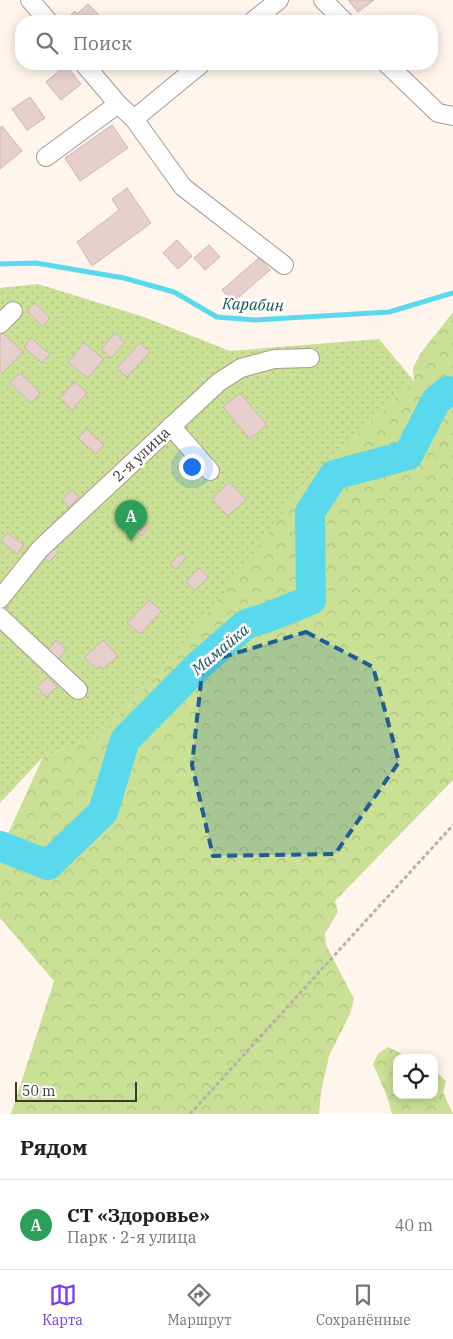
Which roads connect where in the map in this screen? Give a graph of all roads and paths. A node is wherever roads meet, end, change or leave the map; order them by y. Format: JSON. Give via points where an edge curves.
{"nodes":[{"id":1,"x":30,"y":0,"type":"edge"},
{"id":2,"x":279,"y":0,"type":"edge"},
{"id":3,"x":323,"y":0,"type":"edge"},
{"id":4,"x":43,"y":15,"type":"edge"},
{"id":5,"x":260,"y":15,"type":"edge"},
{"id":6,"x":338,"y":15,"type":"edge"},
{"id":7,"x":89,"y":70,"type":"edge"},
{"id":8,"x":194,"y":70,"type":"edge"},
{"id":9,"x":394,"y":70,"type":"edge"},
{"id":10,"x":118,"y":104,"type":"junction"},
{"id":11,"x":453,"y":116,"type":"edge"},
{"id":12,"x":134,"y":119,"type":"junction"},
{"id":13,"x":46,"y":157,"type":"dead end"},
{"id":14,"x":284,"y":265,"type":"dead end"},
{"id":15,"x":13,"y":311,"type":"dead end"},
{"id":16,"x":0,"y":324,"type":"edge"},
{"id":17,"x":310,"y":358,"type":"dead end"},
{"id":18,"x":171,"y":426,"type":"junction"},
{"id":19,"x":210,"y":471,"type":"dead end"},
{"id":20,"x":0,"y":599,"type":"edge"},
{"id":21,"x":0,"y":617,"type":"edge"},
{"id":22,"x":78,"y":690,"type":"dead end"},
{"id":23,"x":453,"y":825,"type":"edge"},
{"id":24,"x":190,"y":1114,"type":"edge"}],
"edges":[{"from":1,"to":4,"type":"street"},
{"from":2,"to":5,"type":"street"},
{"from":3,"to":6,"type":"street"},
{"from":7,"to":10,"type":"street"},
{"from":8,"to":12,"type":"street"},
{"from":9,"to":11,"type":"street","via":[[438,114]]},
{"from":10,"to":12,"type":"street"},
{"from":10,"to":13,"type":"street"},
{"from":12,"to":14,"type":"street","via":[[183,187]]},
{"from":15,"to":16,"type":"street"},
{"from":17,"to":18,"type":"street","name":"2-я улица","via":[[274,359],[241,368],[219,382]]},
{"from":18,"to":19,"type":"street"},
{"from":18,"to":20,"type":"street","name":"2-я улица","via":[[40,549]]},
{"from":21,"to":22,"type":"street"},
{"from":23,"to":24,"type":"path"}]}
